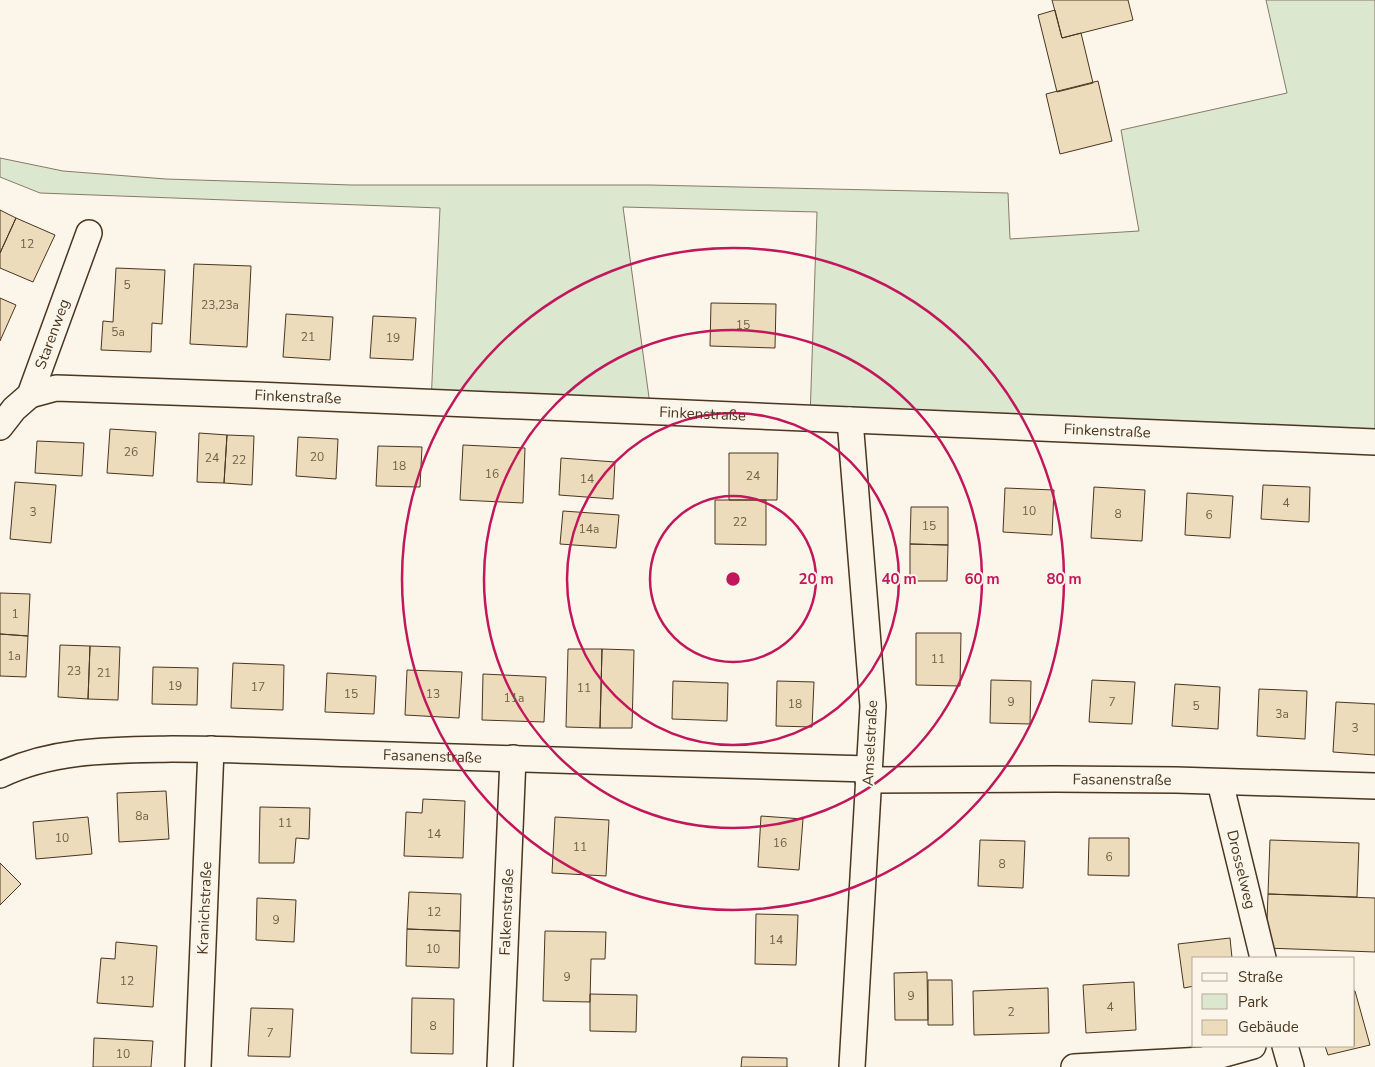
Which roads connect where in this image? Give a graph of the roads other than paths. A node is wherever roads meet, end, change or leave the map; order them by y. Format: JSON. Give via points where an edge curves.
{"nodes":[{"id":1,"x":89,"y":233,"type":"dead end"},
{"id":2,"x":30,"y":394,"type":"junction"},
{"id":3,"x":850,"y":420,"type":"junction"},
{"id":4,"x":0,"y":426,"type":"edge"},
{"id":5,"x":1375,"y":442,"type":"edge"},
{"id":6,"x":211,"y":749,"type":"junction"},
{"id":7,"x":513,"y":758,"type":"junction"},
{"id":8,"x":0,"y":775,"type":"edge"},
{"id":9,"x":868,"y":775,"type":"junction"},
{"id":10,"x":1220,"y":782,"type":"junction"},
{"id":11,"x":1375,"y":786,"type":"edge"},
{"id":12,"x":1263,"y":957,"type":"edge"},
{"id":13,"x":1249,"y":1047,"type":"edge"},
{"id":14,"x":1285,"y":1047,"type":"edge"},
{"id":15,"x":198,"y":1067,"type":"edge"},
{"id":16,"x":500,"y":1067,"type":"edge"},
{"id":17,"x":852,"y":1067,"type":"edge"},
{"id":18,"x":1074,"y":1067,"type":"edge"},
{"id":19,"x":1291,"y":1067,"type":"edge"}],
"edges":[{"from":1,"to":2,"type":"street","name":"Starenweg"},
{"from":2,"to":3,"type":"street","name":"Finkenstraße","via":[[56,388]]},
{"from":2,"to":4,"type":"street","name":"Starenweg"},
{"from":3,"to":5,"type":"street","name":"Finkenstraße"},
{"from":3,"to":9,"type":"street","name":"Amselstraße","via":[[874,706]]},
{"from":6,"to":7,"type":"street","name":"Fasanenstraße"},
{"from":6,"to":8,"type":"street","name":"Fasanenstraße","via":[[109,750],[61,756]]},
{"from":6,"to":15,"type":"street","name":"Kranichstraße"},
{"from":7,"to":9,"type":"street","name":"Fasanenstraße","via":[[738,766]]},
{"from":7,"to":16,"type":"street","name":"Falkenstraße"},
{"from":9,"to":10,"type":"street","name":"Fasanenstraße"},
{"from":9,"to":17,"type":"street","name":"Amselstraße"},
{"from":10,"to":11,"type":"street","name":"Fasanenstraße"},
{"from":10,"to":12,"type":"street","name":"Drosselweg"},
{"from":13,"to":18,"type":"street","via":[[1203,1060]]},
{"from":14,"to":19,"type":"street"}]}
